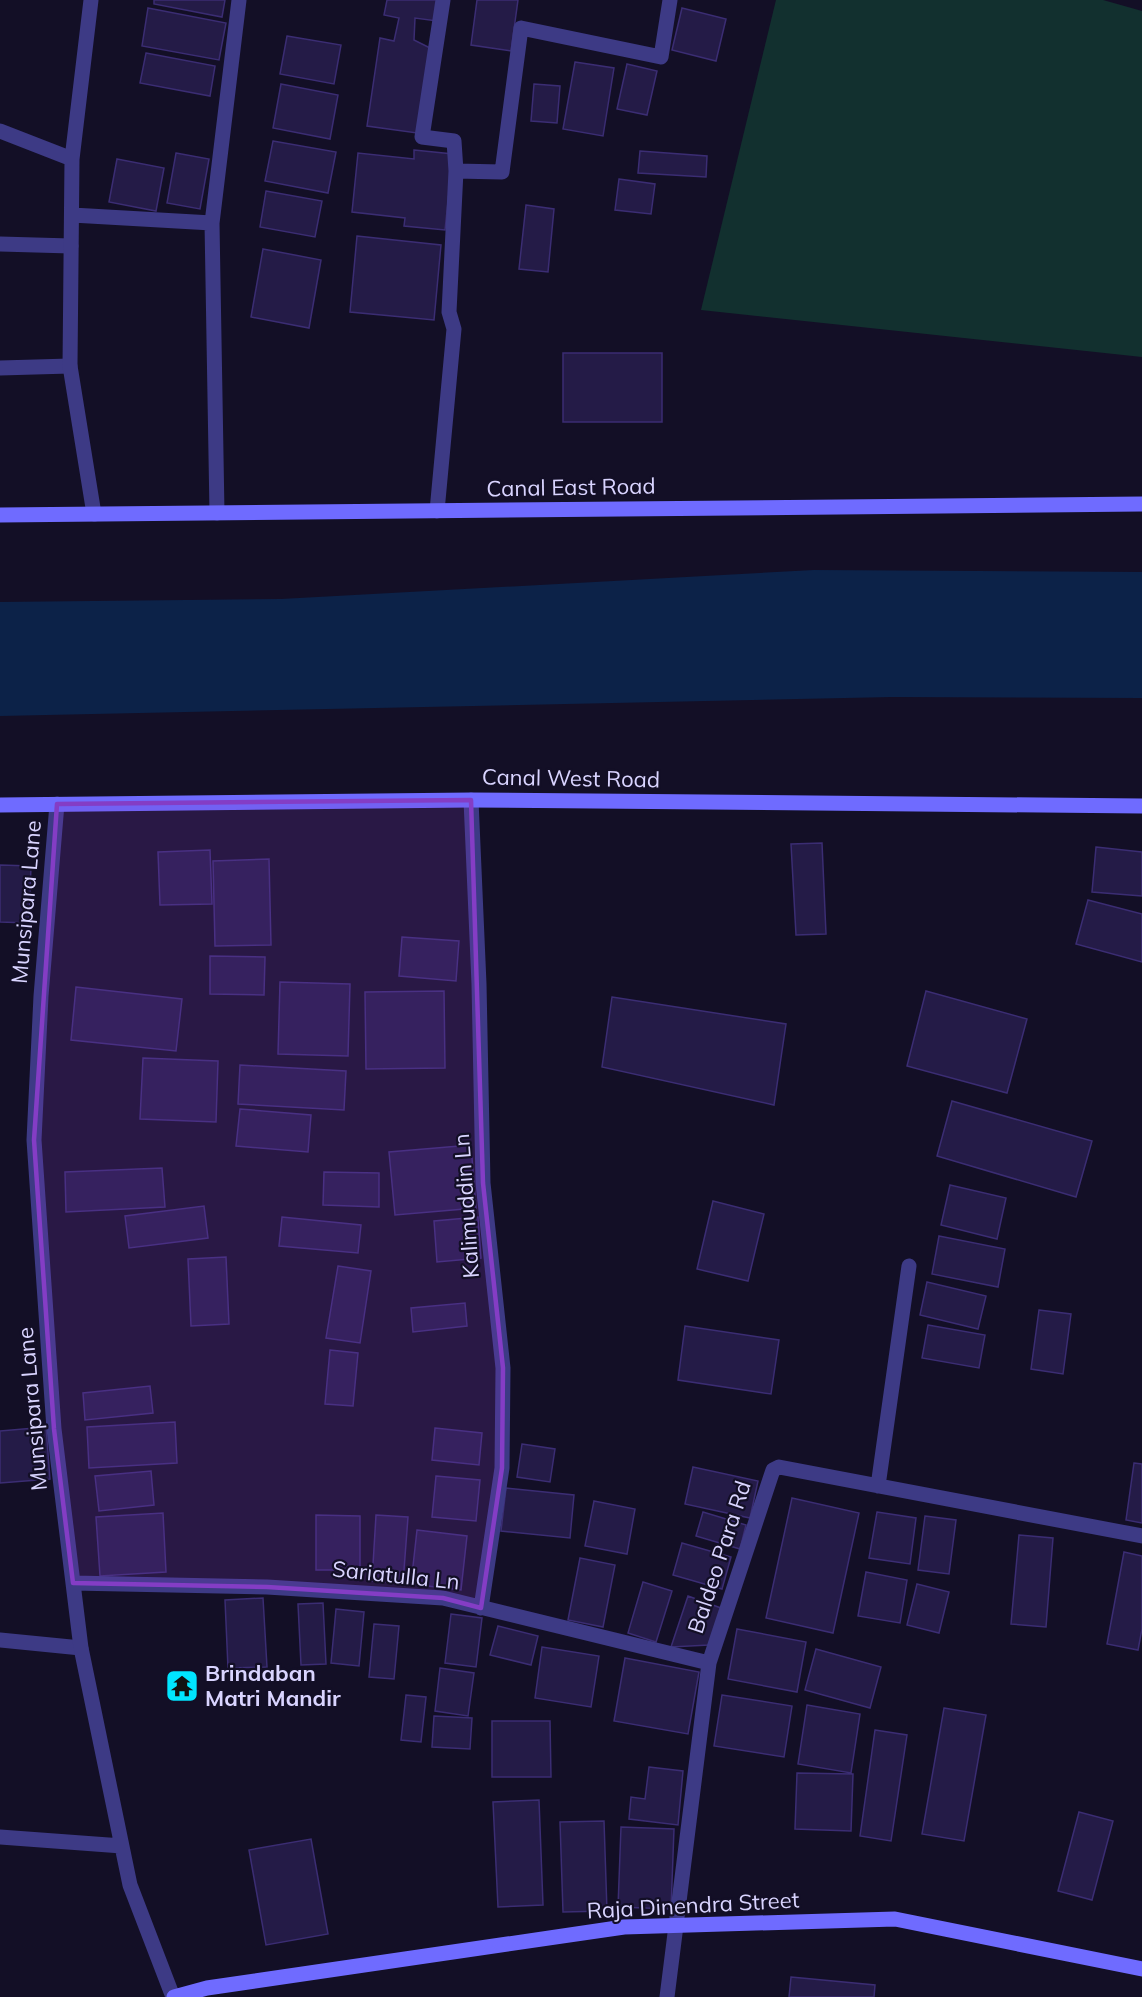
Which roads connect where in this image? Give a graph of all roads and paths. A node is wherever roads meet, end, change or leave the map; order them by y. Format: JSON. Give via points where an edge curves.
{"nodes":[{"id":1,"x":91,"y":0,"type":"edge"},
{"id":2,"x":239,"y":0,"type":"edge"},
{"id":3,"x":443,"y":0,"type":"edge"},
{"id":4,"x":670,"y":0,"type":"edge"},
{"id":5,"x":0,"y":131,"type":"edge"},
{"id":6,"x":72,"y":159,"type":"junction"},
{"id":7,"x":456,"y":171,"type":"junction"},
{"id":8,"x":72,"y":215,"type":"junction"},
{"id":9,"x":212,"y":224,"type":"junction"},
{"id":10,"x":0,"y":244,"type":"edge"},
{"id":11,"x":71,"y":246,"type":"junction"},
{"id":12,"x":70,"y":366,"type":"junction"},
{"id":13,"x":0,"y":368,"type":"edge"},
{"id":14,"x":1142,"y":504,"type":"edge"},
{"id":15,"x":437,"y":511,"type":"junction"},
{"id":16,"x":217,"y":513,"type":"junction"},
{"id":17,"x":94,"y":514,"type":"junction"},
{"id":18,"x":0,"y":515,"type":"edge"},
{"id":19,"x":471,"y":800,"type":"junction"},
{"id":20,"x":57,"y":804,"type":"junction"},
{"id":21,"x":0,"y":805,"type":"edge"},
{"id":22,"x":1142,"y":806,"type":"edge"},
{"id":23,"x":909,"y":1266,"type":"dead end"},
{"id":24,"x":878,"y":1486,"type":"junction"},
{"id":25,"x":1142,"y":1536,"type":"edge"},
{"id":26,"x":73,"y":1583,"type":"junction"},
{"id":27,"x":481,"y":1608,"type":"junction"},
{"id":28,"x":0,"y":1640,"type":"edge"},
{"id":29,"x":81,"y":1648,"type":"junction"},
{"id":30,"x":709,"y":1663,"type":"junction"},
{"id":31,"x":0,"y":1838,"type":"edge"},
{"id":32,"x":122,"y":1846,"type":"junction"},
{"id":33,"x":676,"y":1926,"type":"junction"},
{"id":34,"x":1142,"y":1969,"type":"edge"},
{"id":35,"x":173,"y":1997,"type":"edge"},
{"id":36,"x":667,"y":1997,"type":"edge"}],
"edges":[{"from":1,"to":6,"type":"street"},
{"from":2,"to":9,"type":"street"},
{"from":3,"to":7,"type":"street","via":[[422,137],[454,141]]},
{"from":4,"to":7,"type":"street","via":[[661,57],[521,28],[502,172]]},
{"from":5,"to":6,"type":"street"},
{"from":6,"to":8,"type":"street"},
{"from":7,"to":15,"type":"street","via":[[448,312],[454,329]]},
{"from":8,"to":9,"type":"street"},
{"from":8,"to":11,"type":"street"},
{"from":9,"to":16,"type":"street"},
{"from":10,"to":11,"type":"street"},
{"from":11,"to":12,"type":"street"},
{"from":12,"to":13,"type":"street"},
{"from":12,"to":17,"type":"street"},
{"from":14,"to":15,"type":"main road","name":"Canal East Road"},
{"from":15,"to":16,"type":"main road","name":"Canal East Road"},
{"from":16,"to":17,"type":"main road","name":"Canal East Road"},
{"from":17,"to":18,"type":"main road","name":"Canal East Road"},
{"from":19,"to":20,"type":"main road","name":"Canal West Road"},
{"from":19,"to":22,"type":"main road","name":"Canal West Road"},
{"from":19,"to":27,"type":"street","name":"Kalimuddin Ln","via":[[483,1183],[503,1368],[502,1468]]},
{"from":20,"to":21,"type":"main road","name":"Canal West Road"},
{"from":20,"to":26,"type":"street","name":"Munsipara Lane","via":[[34,1140],[54,1429]]},
{"from":23,"to":24,"type":"street"},
{"from":24,"to":25,"type":"street","name":"Baldeo Para Rd"},
{"from":24,"to":30,"type":"street","name":"Baldeo Para Rd","via":[[779,1467],[773,1470]]},
{"from":26,"to":27,"type":"street","name":"Sariatulla Ln","via":[[267,1587],[443,1598]]},
{"from":26,"to":29,"type":"street","name":"Munsipara Lane"},
{"from":27,"to":30,"type":"street","name":"Sariatulla Ln"},
{"from":28,"to":29,"type":"street"},
{"from":29,"to":32,"type":"street","name":"Munsipara Lane"},
{"from":30,"to":33,"type":"street","name":"Baldeo Para Rd"},
{"from":31,"to":32,"type":"street"},
{"from":32,"to":35,"type":"street","name":"Munsipara Lane","via":[[130,1885]]},
{"from":33,"to":34,"type":"main road","name":"Raja Dinendra Street","via":[[896,1919]]},
{"from":33,"to":35,"type":"main road","name":"Raja Dinendra Street","via":[[612,1929],[219,1986]]},
{"from":33,"to":36,"type":"street","name":"Baldeo Para Rd"}]}
